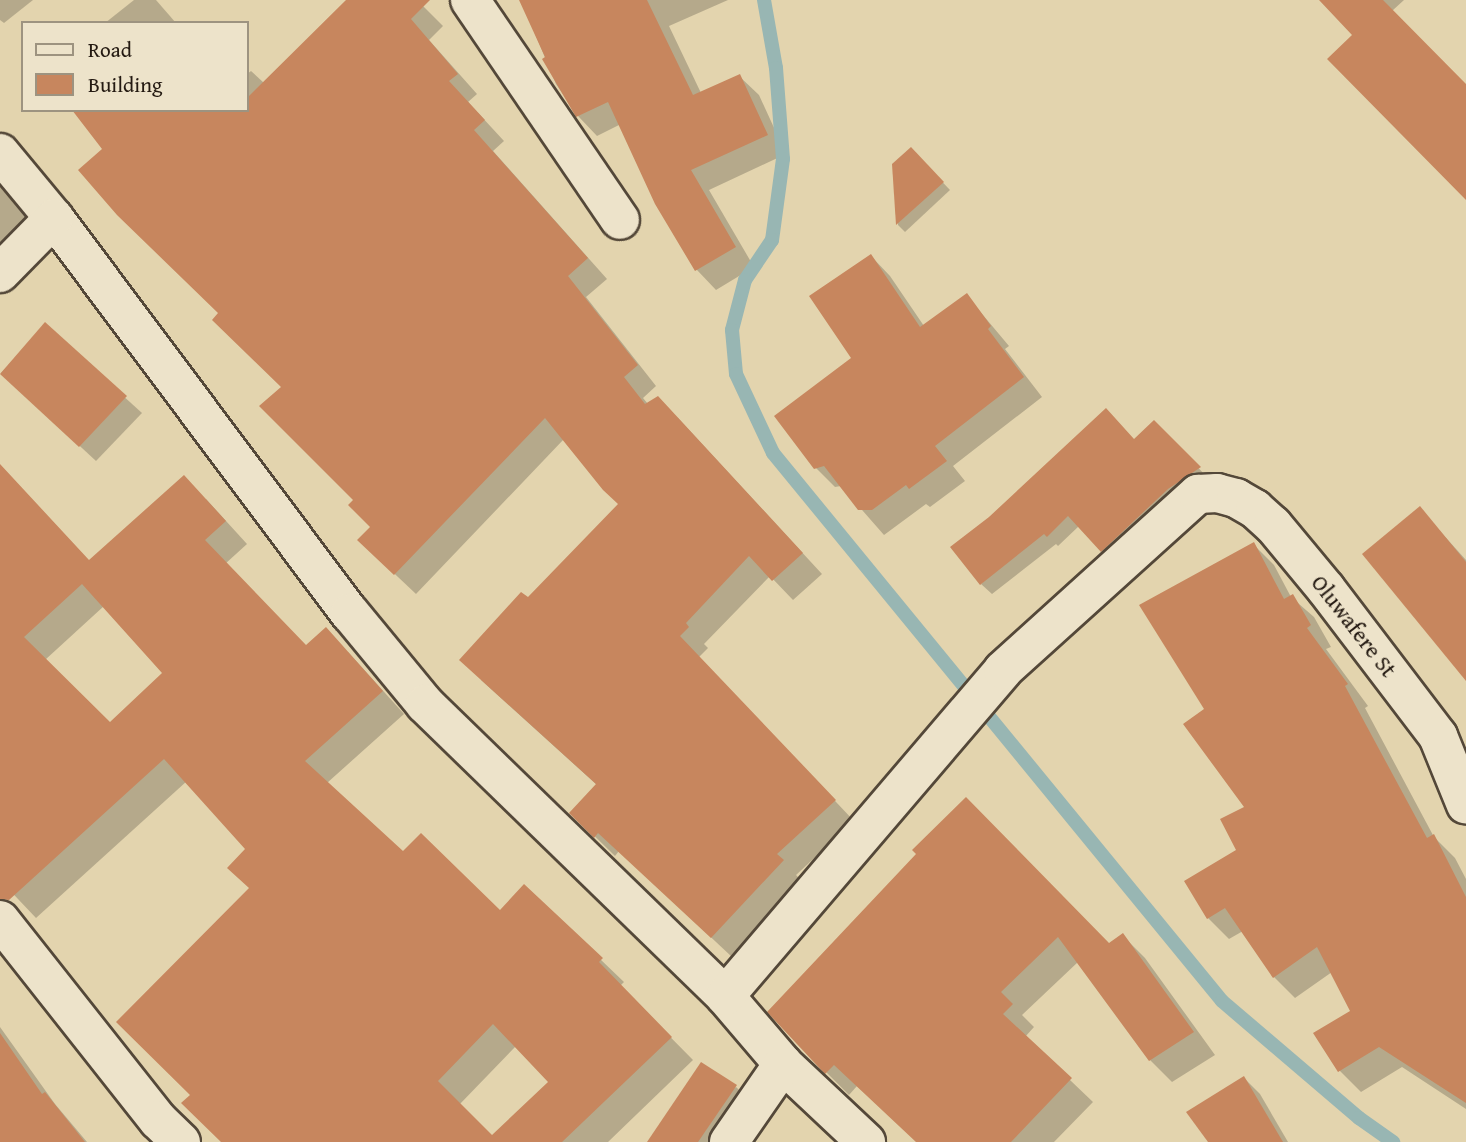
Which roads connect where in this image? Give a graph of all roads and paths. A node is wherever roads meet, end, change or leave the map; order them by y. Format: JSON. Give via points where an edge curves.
{"nodes":[{"id":1,"x":470,"y":0,"type":"edge"},
{"id":2,"x":0,"y":153,"type":"edge"},
{"id":3,"x":54,"y":218,"type":"junction"},
{"id":4,"x":620,"y":220,"type":"dead end"},
{"id":5,"x":0,"y":273,"type":"edge"},
{"id":6,"x":1466,"y":805,"type":"edge"},
{"id":7,"x":0,"y":920,"type":"edge"},
{"id":8,"x":725,"y":996,"type":"junction"},
{"id":9,"x":783,"y":1064,"type":"junction"},
{"id":10,"x":160,"y":1135,"type":"edge"},
{"id":11,"x":729,"y":1142,"type":"edge"},
{"id":12,"x":866,"y":1142,"type":"edge"}],
"edges":[{"from":1,"to":4,"type":"street"},
{"from":2,"to":3,"type":"street"},
{"from":3,"to":5,"type":"street"},
{"from":3,"to":8,"type":"street","via":[[350,613],[425,704]]},
{"from":6,"to":8,"type":"street","name":"Oluwafere St","via":[[1438,736],[1273,525],[1236,498],[1198,494],[1003,670]]},
{"from":7,"to":10,"type":"street"},
{"from":8,"to":9,"type":"street"},
{"from":9,"to":11,"type":"street"},
{"from":9,"to":12,"type":"street"}]}
